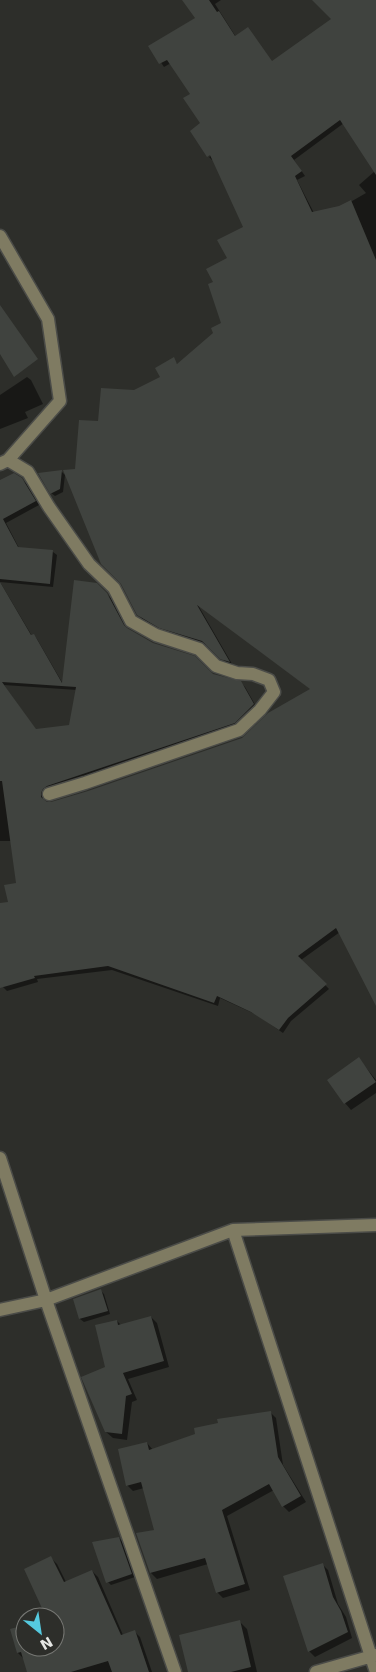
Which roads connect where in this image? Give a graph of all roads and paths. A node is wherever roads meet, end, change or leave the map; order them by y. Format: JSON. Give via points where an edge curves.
{"nodes":[{"id":1,"x":0,"y":236,"type":"edge"},
{"id":2,"x":4,"y":462,"type":"edge"},
{"id":3,"x":50,"y":794,"type":"dead end"},
{"id":4,"x":0,"y":1158,"type":"edge"},
{"id":5,"x":376,"y":1225,"type":"edge"},
{"id":6,"x":233,"y":1230,"type":"junction"},
{"id":7,"x":46,"y":1300,"type":"junction"},
{"id":8,"x":0,"y":1310,"type":"edge"},
{"id":9,"x":374,"y":1656,"type":"edge"},
{"id":10,"x":175,"y":1672,"type":"edge"},
{"id":11,"x":316,"y":1672,"type":"edge"},
{"id":12,"x":376,"y":1672,"type":"edge"}],
"edges":[{"from":1,"to":2,"type":"street","via":[[48,319],[60,401]]},
{"from":2,"to":3,"type":"street","via":[[28,472],[89,564],[114,588],[131,622],[156,635],[199,649],[216,666],[269,680],[274,692],[239,730]]},
{"from":4,"to":7,"type":"street"},
{"from":5,"to":6,"type":"street"},
{"from":6,"to":7,"type":"street"},
{"from":6,"to":9,"type":"street"},
{"from":7,"to":8,"type":"street"},
{"from":7,"to":10,"type":"street"},
{"from":9,"to":11,"type":"street"},
{"from":9,"to":12,"type":"street"}]}
